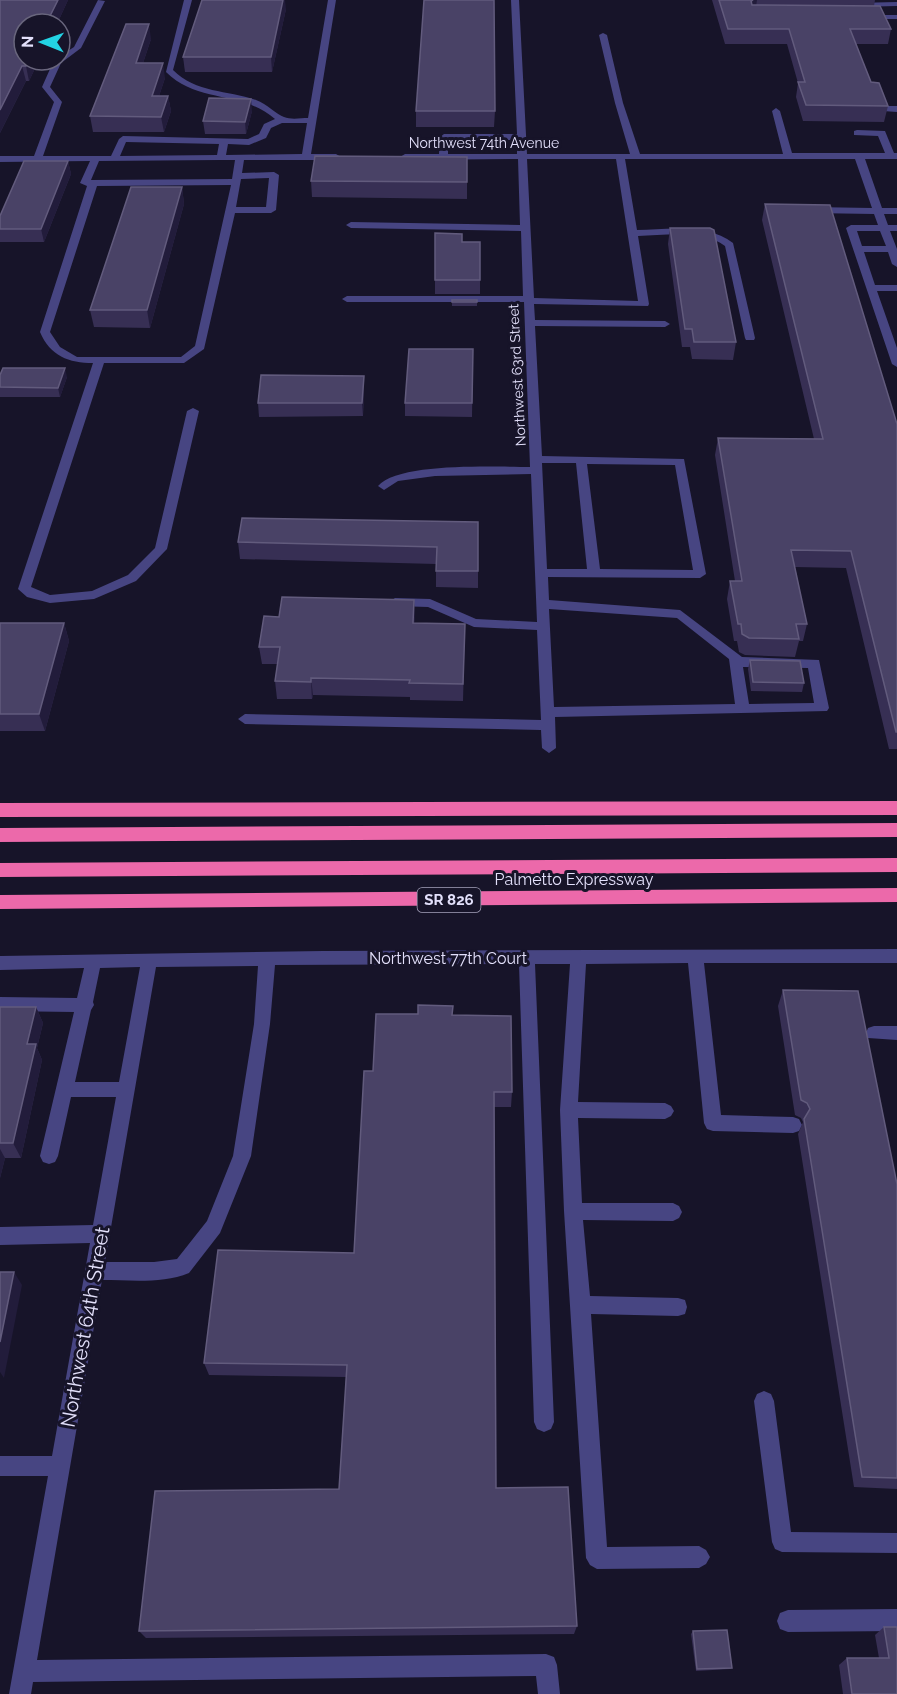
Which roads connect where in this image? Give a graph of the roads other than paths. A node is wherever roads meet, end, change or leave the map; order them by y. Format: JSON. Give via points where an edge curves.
{"nodes":[{"id":1,"x":101,"y":0,"type":"edge"},
{"id":2,"x":188,"y":0,"type":"edge"},
{"id":3,"x":332,"y":0,"type":"edge"},
{"id":4,"x":515,"y":0,"type":"edge"},
{"id":5,"x":897,"y":4,"type":"edge"},
{"id":6,"x":840,"y":5,"type":"edge"},
{"id":7,"x":862,"y":17,"type":"edge"},
{"id":8,"x":897,"y":17,"type":"edge"},
{"id":9,"x":603,"y":35,"type":"dead end"},
{"id":10,"x":886,"y":109,"type":"edge"},
{"id":11,"x":897,"y":109,"type":"edge"},
{"id":12,"x":776,"y":111,"type":"dead end"},
{"id":13,"x":281,"y":120,"type":"junction"},
{"id":14,"x":312,"y":121,"type":"junction"},
{"id":15,"x":857,"y":133,"type":"dead end"},
{"id":16,"x":522,"y":137,"type":"junction"},
{"id":17,"x":224,"y":141,"type":"junction"},
{"id":18,"x":523,"y":156,"type":"junction"},
{"id":19,"x":789,"y":156,"type":"junction"},
{"id":20,"x":859,"y":156,"type":"junction"},
{"id":21,"x":894,"y":156,"type":"edge"},
{"id":22,"x":306,"y":157,"type":"junction"},
{"id":23,"x":351,"y":157,"type":"edge"},
{"id":24,"x":397,"y":157,"type":"edge"},
{"id":25,"x":443,"y":157,"type":"junction"},
{"id":26,"x":620,"y":157,"type":"junction"},
{"id":27,"x":636,"y":157,"type":"junction"},
{"id":28,"x":221,"y":158,"type":"junction"},
{"id":29,"x":240,"y":158,"type":"junction"},
{"id":30,"x":0,"y":159,"type":"edge"},
{"id":31,"x":37,"y":159,"type":"junction"},
{"id":32,"x":95,"y":159,"type":"junction"},
{"id":33,"x":114,"y":159,"type":"junction"},
{"id":34,"x":236,"y":179,"type":"junction"},
{"id":35,"x":93,"y":183,"type":"junction"},
{"id":36,"x":231,"y":210,"type":"junction"},
{"id":37,"x":798,"y":210,"type":"edge"},
{"id":38,"x":897,"y":210,"type":"edge"},
{"id":39,"x":878,"y":211,"type":"junction"},
{"id":40,"x":351,"y":225,"type":"dead end"},
{"id":41,"x":526,"y":228,"type":"junction"},
{"id":42,"x":884,"y":228,"type":"junction"},
{"id":43,"x":897,"y":228,"type":"edge"},
{"id":44,"x":632,"y":233,"type":"junction"},
{"id":45,"x":858,"y":249,"type":"junction"},
{"id":46,"x":895,"y":254,"type":"edge"},
{"id":47,"x":872,"y":288,"type":"junction"},
{"id":48,"x":897,"y":288,"type":"edge"},
{"id":49,"x":347,"y":299,"type":"dead end"},
{"id":50,"x":529,"y":300,"type":"junction"},
{"id":51,"x":530,"y":323,"type":"junction"},
{"id":52,"x":665,"y":324,"type":"dead end"},
{"id":53,"x":892,"y":337,"type":"edge"},
{"id":54,"x":750,"y":338,"type":"dead end"},
{"id":55,"x":99,"y":362,"type":"junction"},
{"id":56,"x":897,"y":364,"type":"edge"},
{"id":57,"x":193,"y":411,"type":"dead end"},
{"id":58,"x":581,"y":460,"type":"junction"},
{"id":59,"x":537,"y":465,"type":"junction"},
{"id":60,"x":384,"y":486,"type":"dead end"},
{"id":61,"x":541,"y":573,"type":"junction"},
{"id":62,"x":594,"y":573,"type":"junction"},
{"id":63,"x":383,"y":602,"type":"edge"},
{"id":64,"x":542,"y":604,"type":"junction"},
{"id":65,"x":544,"y":626,"type":"junction"},
{"id":66,"x":736,"y":662,"type":"junction"},
{"id":67,"x":743,"y":709,"type":"junction"},
{"id":68,"x":547,"y":718,"type":"junction"},
{"id":69,"x":245,"y":719,"type":"dead end"},
{"id":70,"x":549,"y":748,"type":"dead end"},
{"id":71,"x":897,"y":808,"type":"edge"},
{"id":72,"x":0,"y":810,"type":"edge"},
{"id":73,"x":897,"y":830,"type":"edge"},
{"id":74,"x":0,"y":835,"type":"edge"},
{"id":75,"x":897,"y":865,"type":"edge"},
{"id":76,"x":0,"y":870,"type":"edge"},
{"id":77,"x":897,"y":895,"type":"edge"},
{"id":78,"x":0,"y":902,"type":"edge"},
{"id":79,"x":897,"y":956,"type":"edge"},
{"id":80,"x":578,"y":957,"type":"junction"},
{"id":81,"x":695,"y":957,"type":"junction"},
{"id":82,"x":527,"y":958,"type":"junction"},
{"id":83,"x":267,"y":959,"type":"junction"},
{"id":84,"x":94,"y":961,"type":"junction"},
{"id":85,"x":148,"y":961,"type":"junction"},
{"id":86,"x":0,"y":963,"type":"edge"},
{"id":87,"x":0,"y":1004,"type":"edge"},
{"id":88,"x":86,"y":1005,"type":"junction"},
{"id":89,"x":874,"y":1033,"type":"dead end"},
{"id":90,"x":897,"y":1034,"type":"edge"},
{"id":91,"x":64,"y":1089,"type":"junction"},
{"id":92,"x":126,"y":1090,"type":"junction"},
{"id":93,"x":569,"y":1110,"type":"junction"},
{"id":94,"x":665,"y":1111,"type":"dead end"},
{"id":95,"x":794,"y":1125,"type":"dead end"},
{"id":96,"x":49,"y":1156,"type":"dead end"},
{"id":97,"x":573,"y":1211,"type":"junction"},
{"id":98,"x":673,"y":1212,"type":"dead end"},
{"id":99,"x":101,"y":1234,"type":"junction"},
{"id":100,"x":0,"y":1236,"type":"edge"},
{"id":101,"x":94,"y":1271,"type":"junction"},
{"id":102,"x":581,"y":1305,"type":"junction"},
{"id":103,"x":678,"y":1307,"type":"dead end"},
{"id":104,"x":764,"y":1401,"type":"dead end"},
{"id":105,"x":544,"y":1422,"type":"dead end"},
{"id":106,"x":0,"y":1466,"type":"edge"},
{"id":107,"x":61,"y":1466,"type":"junction"},
{"id":108,"x":897,"y":1543,"type":"edge"},
{"id":109,"x":699,"y":1557,"type":"dead end"},
{"id":110,"x":897,"y":1620,"type":"edge"},
{"id":111,"x":788,"y":1621,"type":"dead end"},
{"id":112,"x":24,"y":1671,"type":"junction"},
{"id":113,"x":20,"y":1694,"type":"edge"},
{"id":114,"x":549,"y":1694,"type":"edge"}],
"edges":[{"from":1,"to":31,"type":"street","via":[[77,48],[57,62],[46,87],[58,102]]},
{"from":2,"to":13,"type":"street","via":[[169,70],[174,77],[196,89],[262,103]]},
{"from":3,"to":14,"type":"street"},
{"from":4,"to":16,"type":"street","name":"Northwest 63rd Street"},
{"from":5,"to":6,"type":"street"},
{"from":7,"to":8,"type":"street"},
{"from":9,"to":27,"type":"street"},
{"from":10,"to":11,"type":"street"},
{"from":12,"to":19,"type":"street"},
{"from":13,"to":14,"type":"street"},
{"from":13,"to":17,"type":"street","via":[[267,126],[263,136],[249,141]]},
{"from":14,"to":22,"type":"street"},
{"from":15,"to":21,"type":"street","via":[[882,133]]},
{"from":16,"to":18,"type":"street","name":"Northwest 63rd Street"},
{"from":16,"to":25,"type":"street","via":[[444,137]]},
{"from":17,"to":28,"type":"street"},
{"from":17,"to":33,"type":"street","via":[[123,139]]},
{"from":18,"to":25,"type":"street","name":"Northwest 74th Avenue"},
{"from":18,"to":26,"type":"street","name":"Northwest 74th Avenue"},
{"from":18,"to":41,"type":"street","name":"Northwest 63rd Street"},
{"from":19,"to":20,"type":"street","name":"Northwest 74th Avenue"},
{"from":19,"to":27,"type":"street","name":"Northwest 74th Avenue"},
{"from":20,"to":21,"type":"street","name":"Northwest 74th Avenue"},
{"from":20,"to":39,"type":"street"},
{"from":22,"to":23,"type":"street"},
{"from":22,"to":29,"type":"street"},
{"from":24,"to":25,"type":"street","name":"Northwest 74th Avenue"},
{"from":26,"to":27,"type":"street","name":"Northwest 74th Avenue"},
{"from":26,"to":44,"type":"street"},
{"from":28,"to":29,"type":"street"},
{"from":28,"to":33,"type":"street"},
{"from":29,"to":34,"type":"street"},
{"from":30,"to":31,"type":"street"},
{"from":31,"to":32,"type":"street"},
{"from":32,"to":33,"type":"street"},
{"from":32,"to":35,"type":"street","via":[[85,183]]},
{"from":34,"to":35,"type":"street"},
{"from":34,"to":36,"type":"street"},
{"from":34,"to":36,"type":"street","via":[[274,175],[271,210]]},
{"from":35,"to":55,"type":"street","via":[[45,332],[59,353],[75,360]]},
{"from":36,"to":55,"type":"street","via":[[200,347],[184,360]]},
{"from":37,"to":39,"type":"street"},
{"from":38,"to":39,"type":"street"},
{"from":39,"to":42,"type":"street"},
{"from":40,"to":41,"type":"street"},
{"from":41,"to":50,"type":"street","name":"Northwest 63rd Street"},
{"from":42,"to":43,"type":"street"},
{"from":42,"to":45,"type":"street","via":[[851,228]]},
{"from":42,"to":46,"type":"street"},
{"from":44,"to":50,"type":"street","via":[[644,304]]},
{"from":44,"to":54,"type":"street","via":[[694,234],[726,240]]},
{"from":45,"to":46,"type":"street"},
{"from":45,"to":47,"type":"street"},
{"from":47,"to":48,"type":"street"},
{"from":47,"to":53,"type":"street"},
{"from":49,"to":50,"type":"street"},
{"from":50,"to":51,"type":"street","name":"Northwest 63rd Street"},
{"from":51,"to":52,"type":"street"},
{"from":51,"to":59,"type":"street","name":"Northwest 63rd Street"},
{"from":53,"to":56,"type":"street"},
{"from":55,"to":57,"type":"street","via":[[24,589],[32,594],[50,599],[94,595],[132,578],[161,549]]},
{"from":58,"to":59,"type":"street"},
{"from":58,"to":62,"type":"street"},
{"from":58,"to":62,"type":"street","via":[[680,462],[700,574]]},
{"from":59,"to":60,"type":"street","via":[[435,472],[395,478]]},
{"from":59,"to":61,"type":"street","name":"Northwest 63rd Street"},
{"from":61,"to":62,"type":"street"},
{"from":61,"to":64,"type":"street","name":"Northwest 63rd Street"},
{"from":63,"to":65,"type":"street","via":[[430,603],[474,623]]},
{"from":64,"to":65,"type":"street","name":"Northwest 63rd Street"},
{"from":64,"to":66,"type":"street","via":[[680,614],[735,657]]},
{"from":65,"to":68,"type":"street","name":"Northwest 63rd Street"},
{"from":66,"to":67,"type":"street"},
{"from":66,"to":67,"type":"street","via":[[814,663],[822,708]]},
{"from":67,"to":68,"type":"street"},
{"from":68,"to":69,"type":"street"},
{"from":68,"to":70,"type":"street","name":"Northwest 63rd Street"},
{"from":71,"to":72,"type":"highway"},
{"from":73,"to":74,"type":"highway"},
{"from":75,"to":76,"type":"highway"},
{"from":77,"to":78,"type":"highway","name":"Palmetto Expressway","number":"SR 826"},
{"from":79,"to":81,"type":"street","name":"Northwest 77th Court"},
{"from":80,"to":81,"type":"street","name":"Northwest 77th Court"},
{"from":80,"to":82,"type":"street","name":"Northwest 77th Court"},
{"from":80,"to":93,"type":"street"},
{"from":81,"to":95,"type":"street","via":[[713,1123]]},
{"from":82,"to":83,"type":"street","name":"Northwest 77th Court"},
{"from":82,"to":105,"type":"street"},
{"from":83,"to":85,"type":"street","name":"Northwest 77th Court"},
{"from":83,"to":101,"type":"street","via":[[262,1024],[242,1156],[214,1227],[182,1267]]},
{"from":84,"to":85,"type":"street","name":"Northwest 77th Court"},
{"from":84,"to":86,"type":"street","name":"Northwest 77th Court"},
{"from":84,"to":88,"type":"street"},
{"from":85,"to":92,"type":"street","name":"Northwest 64th Street"},
{"from":87,"to":88,"type":"street"},
{"from":88,"to":91,"type":"street"},
{"from":89,"to":90,"type":"street"},
{"from":91,"to":92,"type":"street"},
{"from":91,"to":96,"type":"street"},
{"from":92,"to":99,"type":"street","name":"Northwest 64th Street"},
{"from":93,"to":94,"type":"street"},
{"from":93,"to":97,"type":"street"},
{"from":97,"to":98,"type":"street"},
{"from":97,"to":102,"type":"street"},
{"from":99,"to":100,"type":"street"},
{"from":99,"to":101,"type":"street","name":"Northwest 64th Street"},
{"from":101,"to":107,"type":"street","name":"Northwest 64th Street"},
{"from":102,"to":103,"type":"street"},
{"from":102,"to":109,"type":"street","via":[[597,1558]]},
{"from":104,"to":108,"type":"street","via":[[782,1542]]},
{"from":106,"to":107,"type":"street"},
{"from":107,"to":112,"type":"street","name":"Northwest 64th Street"},
{"from":110,"to":111,"type":"street"},
{"from":112,"to":113,"type":"street","name":"Northwest 64th Street"},
{"from":112,"to":114,"type":"street","via":[[546,1665]]}]}
